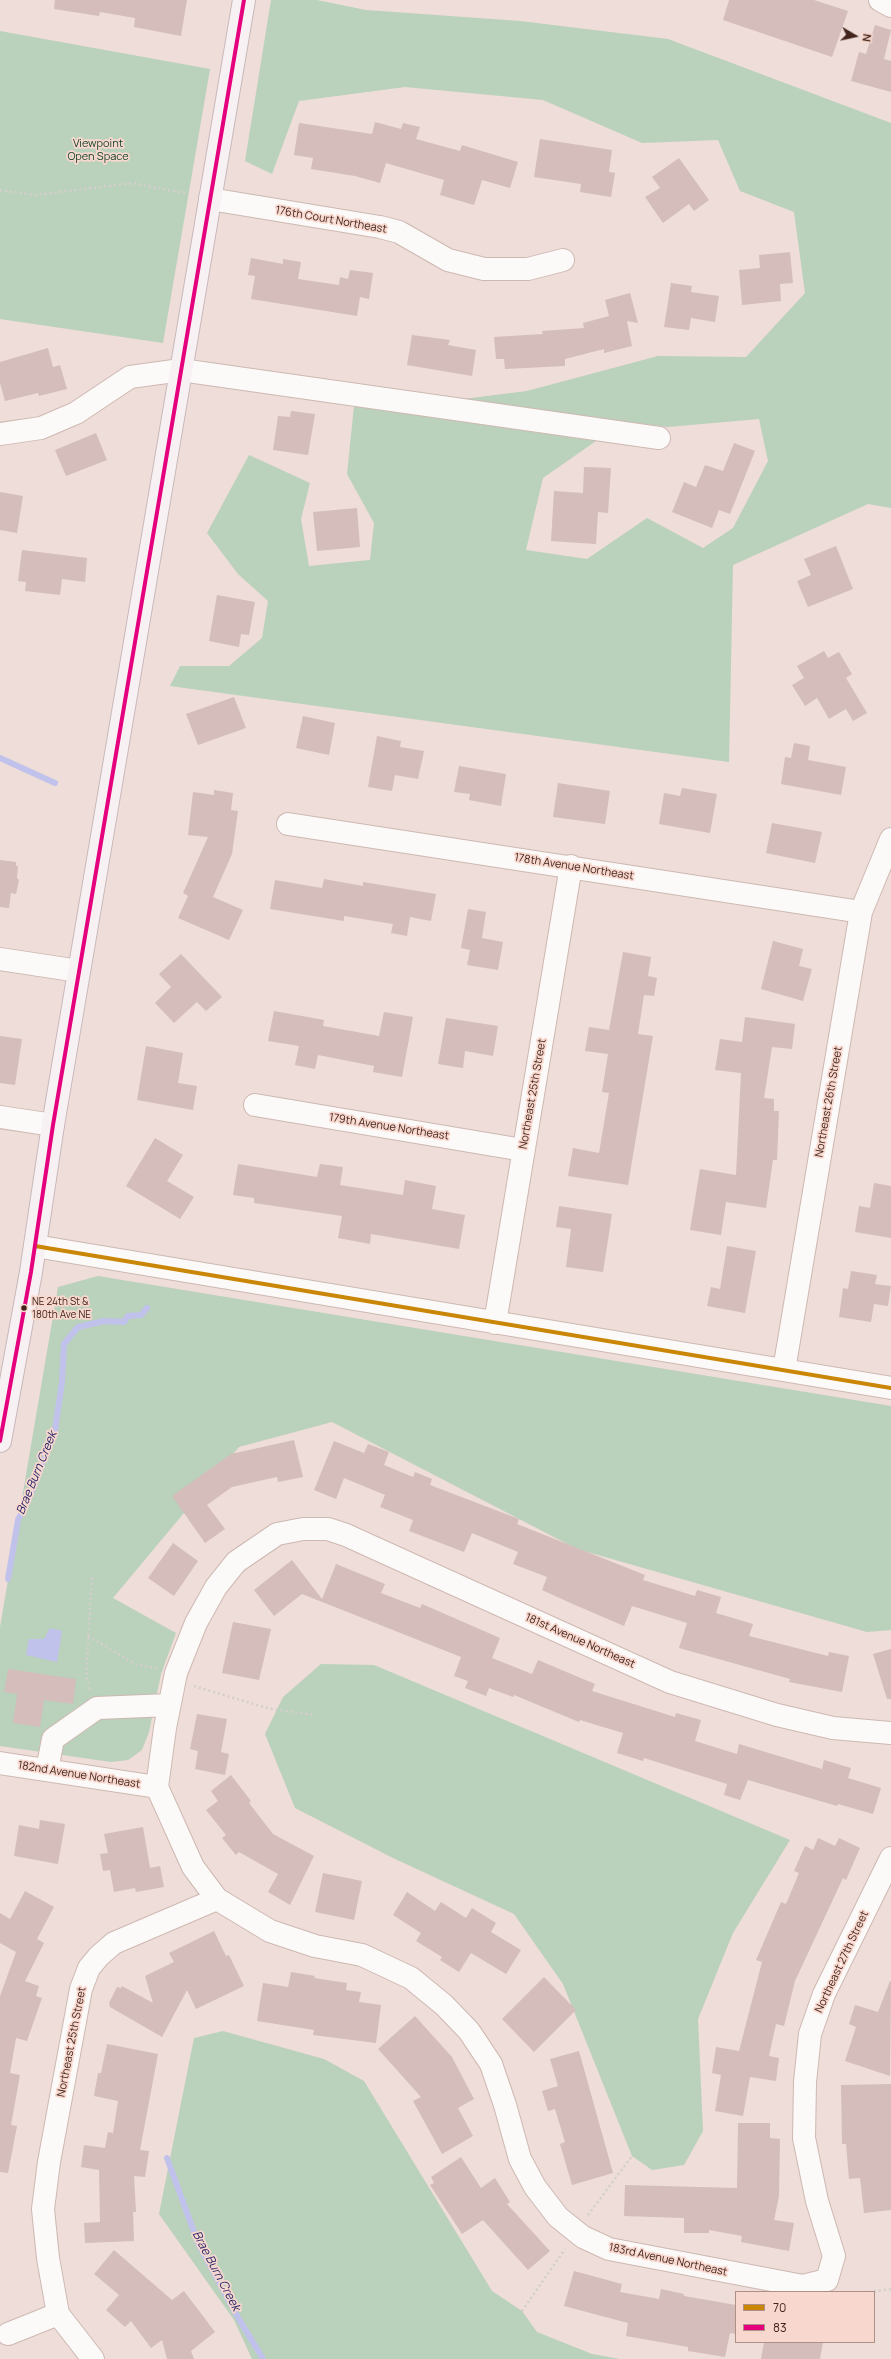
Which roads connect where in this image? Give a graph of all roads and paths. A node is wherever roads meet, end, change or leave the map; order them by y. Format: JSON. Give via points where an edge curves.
{"nodes":[{"id":1,"x":244,"y":0,"type":"edge"},
{"id":2,"x":880,"y":0,"type":"edge"},
{"id":3,"x":891,"y":6,"type":"edge"},
{"id":4,"x":0,"y":190,"type":"edge"},
{"id":5,"x":189,"y":194,"type":"dead end"},
{"id":6,"x":210,"y":199,"type":"junction"},
{"id":7,"x":563,"y":260,"type":"dead end"},
{"id":8,"x":181,"y":370,"type":"junction"},
{"id":9,"x":0,"y":434,"type":"edge"},
{"id":10,"x":659,"y":438,"type":"dead end"},
{"id":11,"x":288,"y":824,"type":"dead end"},
{"id":12,"x":891,"y":839,"type":"edge"},
{"id":13,"x":572,"y":866,"type":"junction"},
{"id":14,"x":861,"y":912,"type":"junction"},
{"id":15,"x":0,"y":959,"type":"edge"},
{"id":16,"x":79,"y":971,"type":"junction"},
{"id":17,"x":255,"y":1105,"type":"dead end"},
{"id":18,"x":0,"y":1117,"type":"edge"},
{"id":19,"x":53,"y":1125,"type":"junction"},
{"id":20,"x":523,"y":1150,"type":"junction"},
{"id":21,"x":35,"y":1246,"type":"junction"},
{"id":22,"x":495,"y":1323,"type":"junction"},
{"id":23,"x":784,"y":1370,"type":"junction"},
{"id":24,"x":891,"y":1388,"type":"edge"},
{"id":25,"x":4,"y":1397,"type":"edge"},
{"id":26,"x":0,"y":1441,"type":"edge"},
{"id":27,"x":92,"y":1576,"type":"dead end"},
{"id":28,"x":88,"y":1636,"type":"junction"},
{"id":29,"x":175,"y":1680,"type":"junction"},
{"id":30,"x":169,"y":1705,"type":"junction"},
{"id":31,"x":97,"y":1708,"type":"junction"},
{"id":32,"x":314,"y":1715,"type":"dead end"},
{"id":33,"x":891,"y":1733,"type":"edge"},
{"id":34,"x":0,"y":1763,"type":"edge"},
{"id":35,"x":48,"y":1770,"type":"junction"},
{"id":36,"x":157,"y":1788,"type":"junction"},
{"id":37,"x":891,"y":1858,"type":"edge"},
{"id":38,"x":217,"y":1898,"type":"junction"},
{"id":39,"x":833,"y":2286,"type":"edge"},
{"id":40,"x":891,"y":2289,"type":"edge"},
{"id":41,"x":875,"y":2291,"type":"edge"},
{"id":42,"x":58,"y":2314,"type":"junction"},
{"id":43,"x":8,"y":2334,"type":"dead end"},
{"id":44,"x":93,"y":2359,"type":"edge"}],
"edges":[{"from":1,"to":6,"type":"main road"},
{"from":2,"to":3,"type":"street"},
{"from":4,"to":5,"type":"path","via":[[36,195],[134,183]]},
{"from":6,"to":7,"type":"street","name":"176th Court Northeast","via":[[380,227],[399,232],[448,260],[484,269],[528,269]]},
{"from":6,"to":8,"type":"main road"},
{"from":8,"to":9,"type":"street","via":[[130,377],[76,413],[41,428]]},
{"from":8,"to":10,"type":"street"},
{"from":8,"to":16,"type":"main road"},
{"from":11,"to":13,"type":"street","name":"178th Avenue Northeast"},
{"from":12,"to":14,"type":"street","name":"Northeast 26th Street"},
{"from":13,"to":14,"type":"street","name":"178th Avenue Northeast"},
{"from":13,"to":20,"type":"street","name":"Northeast 25th Street"},
{"from":14,"to":23,"type":"street","name":"Northeast 26th Street"},
{"from":15,"to":16,"type":"street"},
{"from":16,"to":19,"type":"main road"},
{"from":17,"to":20,"type":"street","name":"179th Avenue Northeast"},
{"from":18,"to":19,"type":"street"},
{"from":19,"to":21,"type":"main road"},
{"from":20,"to":22,"type":"street","name":"Northeast 25th Street"},
{"from":21,"to":22,"type":"street"},
{"from":21,"to":25,"type":"main road"},
{"from":22,"to":23,"type":"street"},
{"from":23,"to":24,"type":"street"},
{"from":25,"to":26,"type":"main road"},
{"from":27,"to":28,"type":"path"},
{"from":28,"to":29,"type":"path","via":[[137,1665],[163,1669]]},
{"from":28,"to":31,"type":"path","via":[[86,1676]]},
{"from":29,"to":30,"type":"street"},
{"from":29,"to":32,"type":"path","via":[[267,1708]]},
{"from":29,"to":33,"type":"street","name":"181st Avenue Northeast","via":[[196,1623],[216,1587],[236,1562],[278,1534],[303,1529],[328,1529],[670,1682],[777,1715],[833,1728]]},
{"from":30,"to":31,"type":"street"},
{"from":30,"to":36,"type":"street"},
{"from":31,"to":35,"type":"street","via":[[53,1739]]},
{"from":34,"to":35,"type":"street","name":"182nd Avenue Northeast"},
{"from":35,"to":36,"type":"street","name":"182nd Avenue Northeast"},
{"from":36,"to":38,"type":"street","via":[[193,1867]]},
{"from":37,"to":39,"type":"street","name":"Northeast 27th Street","via":[[824,1994],[810,2034],[805,2082],[804,2138],[817,2201],[834,2256]]},
{"from":38,"to":39,"type":"street","name":"183rd Avenue Northeast","via":[[270,1931],[315,1946],[362,1955],[411,1978],[444,2005],[469,2031],[491,2064],[520,2159],[535,2187],[558,2217],[583,2237],[609,2250],[803,2286]]},
{"from":38,"to":42,"type":"street","name":"Northeast 25th Street","via":[[114,1943],[89,1968],[81,1989],[43,2209]]},
{"from":40,"to":41,"type":"path"},
{"from":42,"to":43,"type":"street"},
{"from":42,"to":44,"type":"street","name":"Northeast 25th Street"}]}
